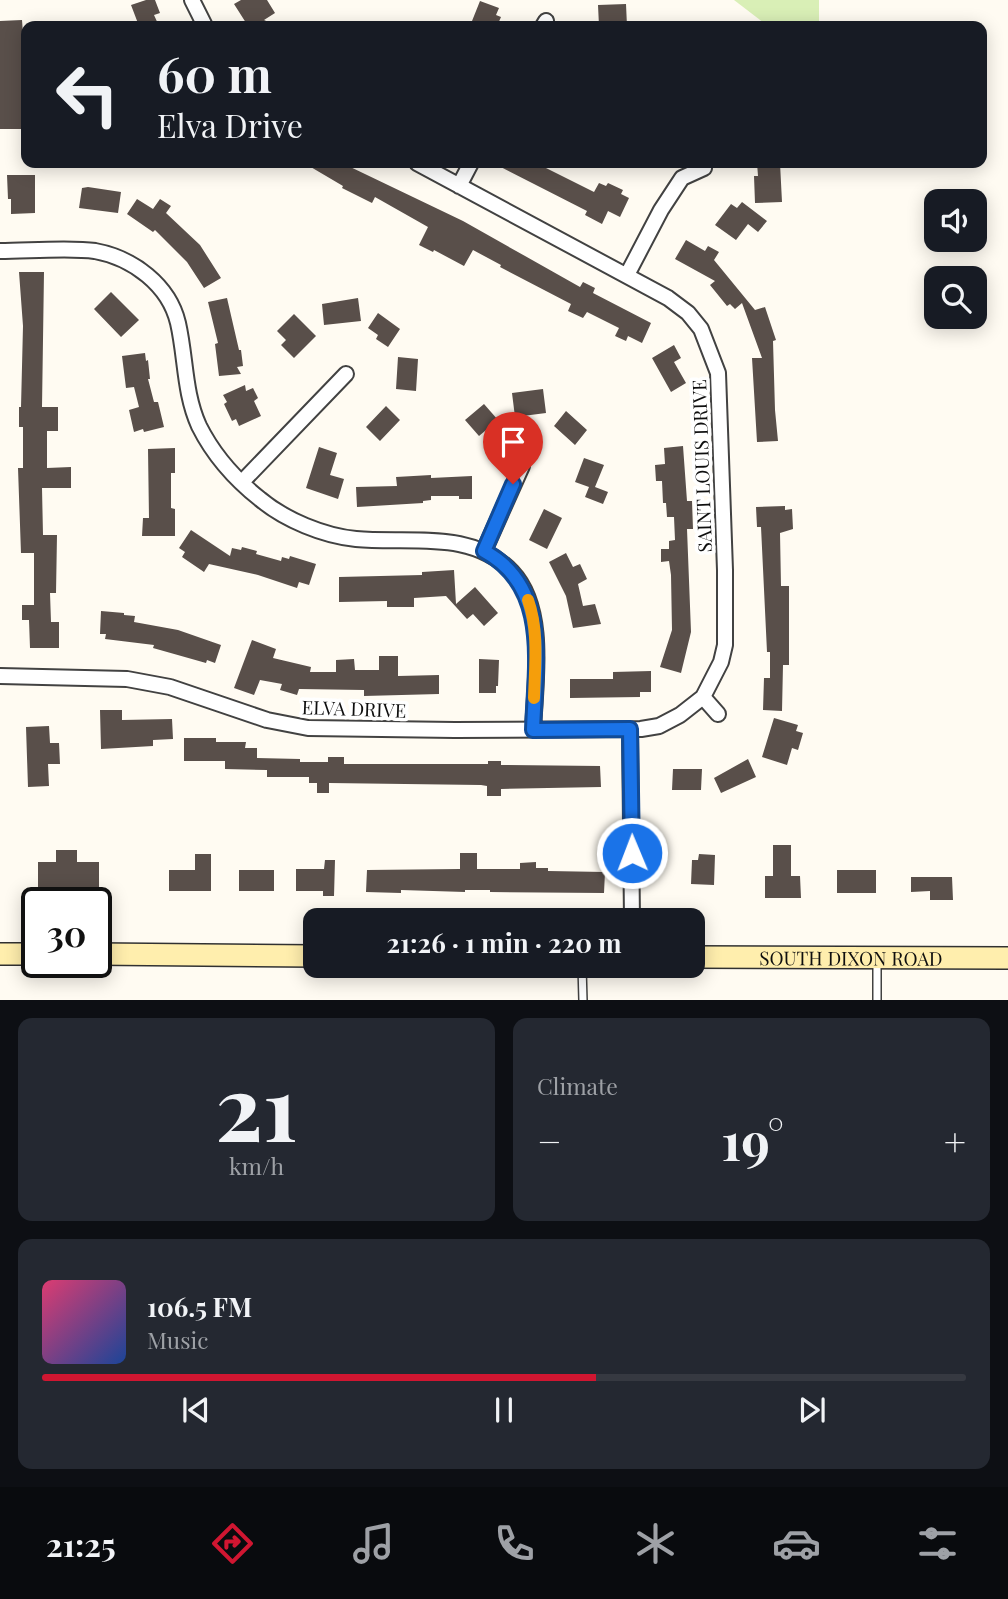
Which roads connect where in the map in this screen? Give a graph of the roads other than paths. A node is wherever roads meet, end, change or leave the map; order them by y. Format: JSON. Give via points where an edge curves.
{"nodes":[{"id":1,"x":192,"y":0,"type":"edge"},
{"id":2,"x":202,"y":21,"type":"edge"},
{"id":3,"x":426,"y":168,"type":"edge"},
{"id":4,"x":468,"y":168,"type":"edge"},
{"id":5,"x":704,"y":168,"type":"dead end"},
{"id":6,"x":459,"y":186,"type":"junction"},
{"id":7,"x":0,"y":251,"type":"edge"},
{"id":8,"x":627,"y":275,"type":"junction"},
{"id":9,"x":346,"y":374,"type":"dead end"},
{"id":10,"x":522,"y":466,"type":"dead end"},
{"id":11,"x":242,"y":482,"type":"junction"},
{"id":12,"x":484,"y":551,"type":"junction"},
{"id":13,"x":0,"y":676,"type":"edge"},
{"id":14,"x":703,"y":696,"type":"junction"},
{"id":15,"x":718,"y":714,"type":"dead end"},
{"id":16,"x":630,"y":729,"type":"junction"},
{"id":17,"x":533,"y":730,"type":"junction"},
{"id":18,"x":632,"y":908,"type":"edge"},
{"id":19,"x":0,"y":954,"type":"edge"},
{"id":20,"x":21,"y":954,"type":"edge"},
{"id":21,"x":112,"y":954,"type":"edge"},
{"id":22,"x":303,"y":956,"type":"edge"},
{"id":23,"x":705,"y":957,"type":"edge"},
{"id":24,"x":877,"y":958,"type":"junction"},
{"id":25,"x":1008,"y":958,"type":"edge"},
{"id":26,"x":582,"y":978,"type":"edge"},
{"id":27,"x":583,"y":1000,"type":"edge"},
{"id":28,"x":877,"y":1000,"type":"edge"}],
"edges":[{"from":1,"to":2,"type":"street"},
{"from":3,"to":6,"type":"street","name":"SAINT LOUIS DRIVE"},
{"from":4,"to":6,"type":"street"},
{"from":5,"to":8,"type":"street","via":[[682,178]]},
{"from":6,"to":8,"type":"street","name":"SAINT LOUIS DRIVE"},
{"from":7,"to":11,"type":"street","via":[[94,251],[123,259],[153,280],[178,323],[186,386],[199,426],[216,455]]},
{"from":8,"to":14,"type":"street","name":"SAINT LOUIS DRIVE","via":[[688,313],[701,329],[718,373],[725,645]]},
{"from":9,"to":11,"type":"street"},
{"from":10,"to":12,"type":"street"},
{"from":11,"to":12,"type":"street","via":[[284,516],[331,534],[459,542]]},
{"from":12,"to":17,"type":"street","via":[[514,573],[532,611],[536,650]]},
{"from":13,"to":17,"type":"street","name":"ELVA DRIVE","via":[[127,679],[170,687],[267,720],[308,728]]},
{"from":14,"to":15,"type":"street"},
{"from":14,"to":16,"type":"street","name":"ELVA DRIVE","via":[[659,726]]},
{"from":16,"to":17,"type":"street","name":"ELVA DRIVE"},
{"from":16,"to":18,"type":"street"},
{"from":19,"to":20,"type":"main road"},
{"from":21,"to":22,"type":"main road"},
{"from":23,"to":24,"type":"main road","name":"SOUTH DIXON ROAD"},
{"from":24,"to":25,"type":"main road","name":"SOUTH DIXON ROAD"},
{"from":24,"to":28,"type":"lane"},
{"from":26,"to":27,"type":"lane"}]}
